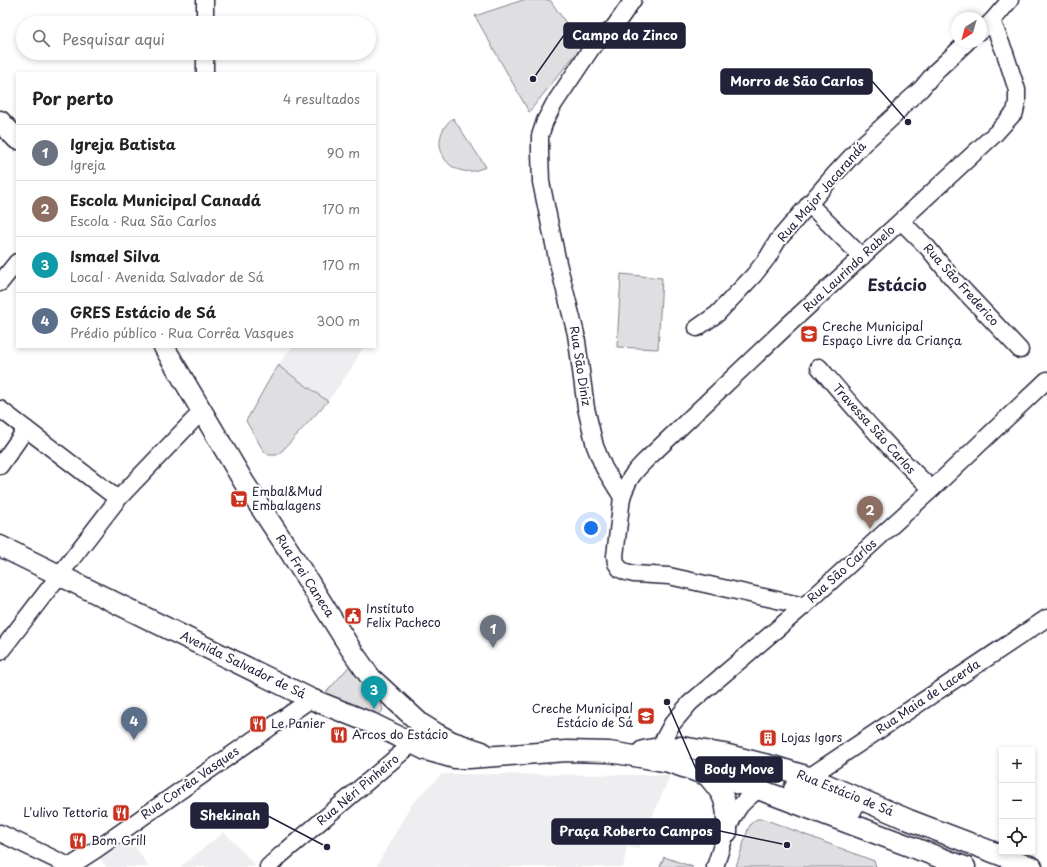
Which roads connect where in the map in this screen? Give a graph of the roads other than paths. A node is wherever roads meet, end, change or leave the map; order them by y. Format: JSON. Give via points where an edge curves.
{"nodes":[{"id":1,"x":205,"y":0,"type":"edge"},
{"id":2,"x":633,"y":0,"type":"edge"},
{"id":3,"x":1010,"y":0,"type":"edge"},
{"id":4,"x":205,"y":16,"type":"edge"},
{"id":5,"x":987,"y":26,"type":"edge"},
{"id":6,"x":961,"y":48,"type":"edge"},
{"id":7,"x":205,"y":60,"type":"edge"},
{"id":8,"x":205,"y":72,"type":"edge"},
{"id":9,"x":0,"y":121,"type":"edge"},
{"id":10,"x":16,"y":138,"type":"edge"},
{"id":11,"x":809,"y":204,"type":"junction"},
{"id":12,"x":901,"y":221,"type":"junction"},
{"id":13,"x":862,"y":257,"type":"junction"},
{"id":14,"x":16,"y":263,"type":"edge"},
{"id":15,"x":0,"y":283,"type":"edge"},
{"id":16,"x":697,"y":328,"type":"dead end"},
{"id":17,"x":165,"y":348,"type":"edge"},
{"id":18,"x":1020,"y":350,"type":"dead end"},
{"id":19,"x":819,"y":367,"type":"dead end"},
{"id":20,"x":1047,"y":380,"type":"edge"},
{"id":21,"x":0,"y":409,"type":"edge"},
{"id":22,"x":202,"y":411,"type":"junction"},
{"id":23,"x":26,"y":430,"type":"junction"},
{"id":24,"x":0,"y":466,"type":"edge"},
{"id":25,"x":932,"y":490,"type":"junction"},
{"id":26,"x":622,"y":497,"type":"junction"},
{"id":27,"x":118,"y":500,"type":"junction"},
{"id":28,"x":0,"y":546,"type":"edge"},
{"id":29,"x":59,"y":576,"type":"junction"},
{"id":30,"x":804,"y":606,"type":"junction"},
{"id":31,"x":1047,"y":618,"type":"edge"},
{"id":32,"x":0,"y":652,"type":"edge"},
{"id":33,"x":371,"y":678,"type":"junction"},
{"id":34,"x":311,"y":699,"type":"junction"},
{"id":35,"x":371,"y":723,"type":"junction"},
{"id":36,"x":412,"y":744,"type":"junction"},
{"id":37,"x":659,"y":748,"type":"junction"},
{"id":38,"x":628,"y":754,"type":"junction"},
{"id":39,"x":493,"y":756,"type":"junction"},
{"id":40,"x":707,"y":775,"type":"junction"},
{"id":41,"x":809,"y":777,"type":"junction"},
{"id":42,"x":758,"y":790,"type":"junction"},
{"id":43,"x":909,"y":820,"type":"junction"},
{"id":44,"x":727,"y":832,"type":"junction"},
{"id":45,"x":0,"y":833,"type":"edge"},
{"id":46,"x":69,"y":867,"type":"edge"},
{"id":47,"x":268,"y":867,"type":"edge"},
{"id":48,"x":715,"y":867,"type":"edge"},
{"id":49,"x":965,"y":867,"type":"edge"},
{"id":50,"x":1032,"y":867,"type":"edge"}],
"edges":[{"from":1,"to":4,"type":"street"},
{"from":2,"to":26,"type":"street","name":"Rua São Diniz","via":[[614,27],[593,46],[554,104],[540,136],[541,182],[576,334],[586,408],[595,446],[604,468]]},
{"from":3,"to":5,"type":"street"},
{"from":5,"to":12,"type":"street","name":"Rua Laurindo Rabelo","via":[[1008,60],[1017,90],[1015,112],[996,133]]},
{"from":6,"to":11,"type":"street","name":"Rua Major Jacarandá","via":[[863,144]]},
{"from":7,"to":8,"type":"street"},
{"from":9,"to":10,"type":"main road"},
{"from":11,"to":13,"type":"street"},
{"from":11,"to":16,"type":"street","name":"Rua Major Jacarandá","via":[[778,240],[754,275],[718,314]]},
{"from":12,"to":13,"type":"street","name":"Rua Laurindo Rabelo"},
{"from":12,"to":18,"type":"street","name":"Rua São Frederico"},
{"from":13,"to":26,"type":"street","name":"Rua Laurindo Rabelo","via":[[633,472]]},
{"from":14,"to":15,"type":"street"},
{"from":17,"to":22,"type":"main road","name":"Rua Frei Caneca"},
{"from":19,"to":25,"type":"street","name":"Travessa São Carlos","via":[[862,418]]},
{"from":20,"to":25,"type":"street","name":"Rua São Carlos"},
{"from":21,"to":23,"type":"street"},
{"from":22,"to":27,"type":"street"},
{"from":22,"to":33,"type":"main road","name":"Rua Frei Caneca","via":[[245,484]]},
{"from":23,"to":24,"type":"street"},
{"from":23,"to":27,"type":"street"},
{"from":25,"to":30,"type":"street","name":"Rua São Carlos"},
{"from":26,"to":30,"type":"street","via":[[615,556],[620,569],[634,574],[669,576]]},
{"from":27,"to":29,"type":"street"},
{"from":28,"to":29,"type":"main road","name":"Avenida Salvador de Sá"},
{"from":29,"to":32,"type":"street"},
{"from":29,"to":34,"type":"main road","name":"Avenida Salvador de Sá"},
{"from":30,"to":37,"type":"street","name":"Rua São Carlos","via":[[690,703],[672,724]]},
{"from":31,"to":41,"type":"street","name":"Rua Maia de Lacerda"},
{"from":33,"to":35,"type":"main road","via":[[384,697],[386,705],[385,714]]},
{"from":33,"to":39,"type":"main road","name":"Rua Frei Caneca","via":[[422,724],[437,734]]},
{"from":34,"to":35,"type":"main road","name":"Avenida Salvador de Sá"},
{"from":34,"to":46,"type":"street","name":"Rua Corrêa Vasques"},
{"from":35,"to":36,"type":"main road","name":"Avenida Salvador de Sá"},
{"from":36,"to":39,"type":"main road","name":"Avenida Salvador de Sá","via":[[454,758]]},
{"from":36,"to":47,"type":"street","name":"Rua Néri Pinheiro"},
{"from":37,"to":38,"type":"main road","name":"Rua Estácio de Sá"},
{"from":37,"to":41,"type":"main road","name":"Rua Estácio de Sá","via":[[682,747],[724,754]]},
{"from":38,"to":39,"type":"main road","name":"Rua Estácio de Sá","via":[[568,751]]},
{"from":38,"to":40,"type":"main road","name":"Rua Estácio de Sá","via":[[669,762]]},
{"from":40,"to":42,"type":"main road","name":"Rua Estácio de Sá"},
{"from":40,"to":44,"type":"main road","via":[[723,798],[727,811]]},
{"from":41,"to":43,"type":"main road","name":"Rua Estácio de Sá"},
{"from":42,"to":43,"type":"main road","via":[[765,785],[777,783],[858,810]]},
{"from":42,"to":44,"type":"street","via":[[741,805]]},
{"from":42,"to":49,"type":"main road","name":"Rua Estácio de Sá"},
{"from":43,"to":50,"type":"main road","name":"Rua Estácio de Sá"},
{"from":44,"to":48,"type":"street"},
{"from":45,"to":46,"type":"street"}]}
